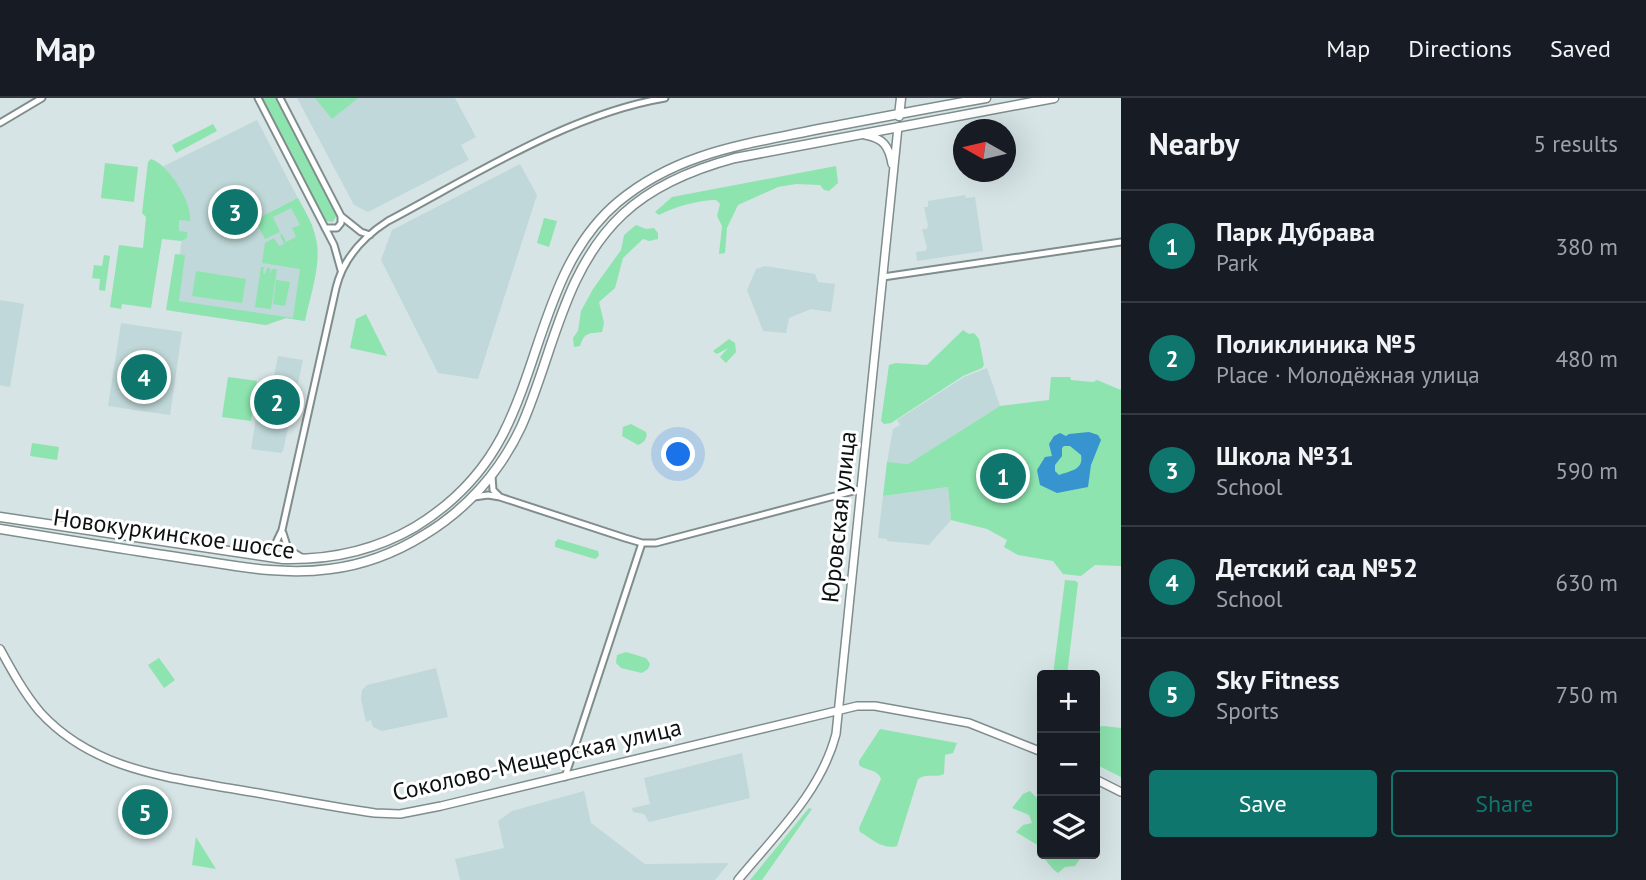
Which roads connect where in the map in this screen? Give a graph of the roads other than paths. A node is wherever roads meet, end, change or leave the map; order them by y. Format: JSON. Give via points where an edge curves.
{"nodes":[{"id":1,"x":42,"y":98,"type":"edge"},
{"id":2,"x":258,"y":98,"type":"edge"},
{"id":3,"x":280,"y":98,"type":"edge"},
{"id":4,"x":664,"y":98,"type":"edge"},
{"id":5,"x":901,"y":98,"type":"edge"},
{"id":6,"x":986,"y":98,"type":"edge"},
{"id":7,"x":1054,"y":98,"type":"edge"},
{"id":8,"x":899,"y":113,"type":"junction"},
{"id":9,"x":0,"y":123,"type":"edge"},
{"id":10,"x":898,"y":127,"type":"junction"},
{"id":11,"x":859,"y":134,"type":"junction"},
{"id":12,"x":733,"y":146,"type":"junction"},
{"id":13,"x":735,"y":158,"type":"junction"},
{"id":14,"x":894,"y":175,"type":"junction"},
{"id":15,"x":341,"y":216,"type":"junction"},
{"id":16,"x":325,"y":228,"type":"junction"},
{"id":17,"x":370,"y":235,"type":"junction"},
{"id":18,"x":1121,"y":242,"type":"edge"},
{"id":19,"x":341,"y":270,"type":"junction"},
{"id":20,"x":883,"y":277,"type":"junction"},
{"id":21,"x":556,"y":292,"type":"junction"},
{"id":22,"x":568,"y":297,"type":"junction"},
{"id":23,"x":509,"y":423,"type":"junction"},
{"id":24,"x":520,"y":428,"type":"junction"},
{"id":25,"x":493,"y":474,"type":"junction"},
{"id":26,"x":861,"y":489,"type":"junction"},
{"id":27,"x":500,"y":497,"type":"junction"},
{"id":28,"x":471,"y":499,"type":"junction"},
{"id":29,"x":0,"y":517,"type":"edge"},
{"id":30,"x":0,"y":529,"type":"edge"},
{"id":31,"x":282,"y":530,"type":"junction"},
{"id":32,"x":642,"y":542,"type":"junction"},
{"id":33,"x":261,"y":557,"type":"junction"},
{"id":34,"x":309,"y":560,"type":"junction"},
{"id":35,"x":0,"y":649,"type":"edge"},
{"id":36,"x":839,"y":709,"type":"junction"},
{"id":37,"x":1037,"y":750,"type":"edge"},
{"id":38,"x":565,"y":777,"type":"junction"},
{"id":39,"x":1100,"y":782,"type":"edge"},
{"id":40,"x":1121,"y":792,"type":"edge"},
{"id":41,"x":738,"y":880,"type":"edge"}],
"edges":[{"from":1,"to":9,"type":"street"},
{"from":2,"to":16,"type":"street"},
{"from":3,"to":15,"type":"street"},
{"from":4,"to":17,"type":"street","via":[[580,122],[388,221]]},
{"from":5,"to":8,"type":"main road"},
{"from":6,"to":8,"type":"main road","name":"Новокуркинское шоссе"},
{"from":7,"to":10,"type":"main road","name":"Новокуркинское шоссе"},
{"from":8,"to":10,"type":"main road"},
{"from":8,"to":12,"type":"main road","name":"Новокуркинское шоссе"},
{"from":10,"to":11,"type":"main road","name":"Новокуркинское шоссе"},
{"from":10,"to":14,"type":"street","name":"Юровская улица"},
{"from":11,"to":13,"type":"main road","name":"Новокуркинское шоссе"},
{"from":11,"to":14,"type":"street","via":[[884,142]]},
{"from":12,"to":13,"type":"street","via":[[740,151]]},
{"from":12,"to":21,"type":"main road","name":"Новокуркинское шоссе","via":[[669,168],[616,203],[581,245]]},
{"from":13,"to":22,"type":"main road","name":"Новокуркинское шоссе","via":[[672,180],[623,214],[589,255]]},
{"from":14,"to":20,"type":"street","name":"Юровская улица"},
{"from":15,"to":16,"type":"street","via":[[337,228]]},
{"from":15,"to":17,"type":"street"},
{"from":16,"to":19,"type":"street"},
{"from":17,"to":19,"type":"street"},
{"from":18,"to":20,"type":"street"},
{"from":19,"to":31,"type":"street"},
{"from":20,"to":26,"type":"street","name":"Юровская улица"},
{"from":21,"to":22,"type":"street","via":[[559,301]]},
{"from":21,"to":23,"type":"main road","name":"Новокуркинское шоссе"},
{"from":22,"to":24,"type":"main road","name":"Новокуркинское шоссе"},
{"from":23,"to":24,"type":"street","via":[[516,421]]},
{"from":23,"to":34,"type":"main road","name":"Новокуркинское шоссе","via":[[475,476],[431,517],[367,549]]},
{"from":24,"to":25,"type":"main road","name":"Новокуркинское шоссе"},
{"from":25,"to":27,"type":"street","via":[[493,490]]},
{"from":25,"to":28,"type":"main road","name":"Новокуркинское шоссе"},
{"from":26,"to":32,"type":"street","via":[[656,543]]},
{"from":26,"to":36,"type":"street","name":"Юровская улица"},
{"from":27,"to":28,"type":"street"},
{"from":27,"to":32,"type":"street"},
{"from":28,"to":30,"type":"main road","name":"Новокуркинское шоссе","via":[[431,531],[391,553],[355,565],[310,571],[232,566]]},
{"from":29,"to":33,"type":"main road","name":"Новокуркинское шоссе"},
{"from":31,"to":33,"type":"street","via":[[273,548]]},
{"from":31,"to":34,"type":"street","via":[[288,549]]},
{"from":32,"to":38,"type":"street"},
{"from":33,"to":34,"type":"main road","name":"Новокуркинское шоссе"},
{"from":35,"to":38,"type":"street","name":"Соколово-Мещерская улица","via":[[25,692],[54,725],[95,754],[143,772],[391,814]]},
{"from":36,"to":37,"type":"street","name":"Соколово-Мещерская улица","via":[[875,706],[961,722]]},
{"from":36,"to":38,"type":"street","name":"Соколово-Мещерская улица"},
{"from":36,"to":41,"type":"street","name":"Юровская улица","via":[[832,748],[818,779]]},
{"from":39,"to":40,"type":"street"}]}
